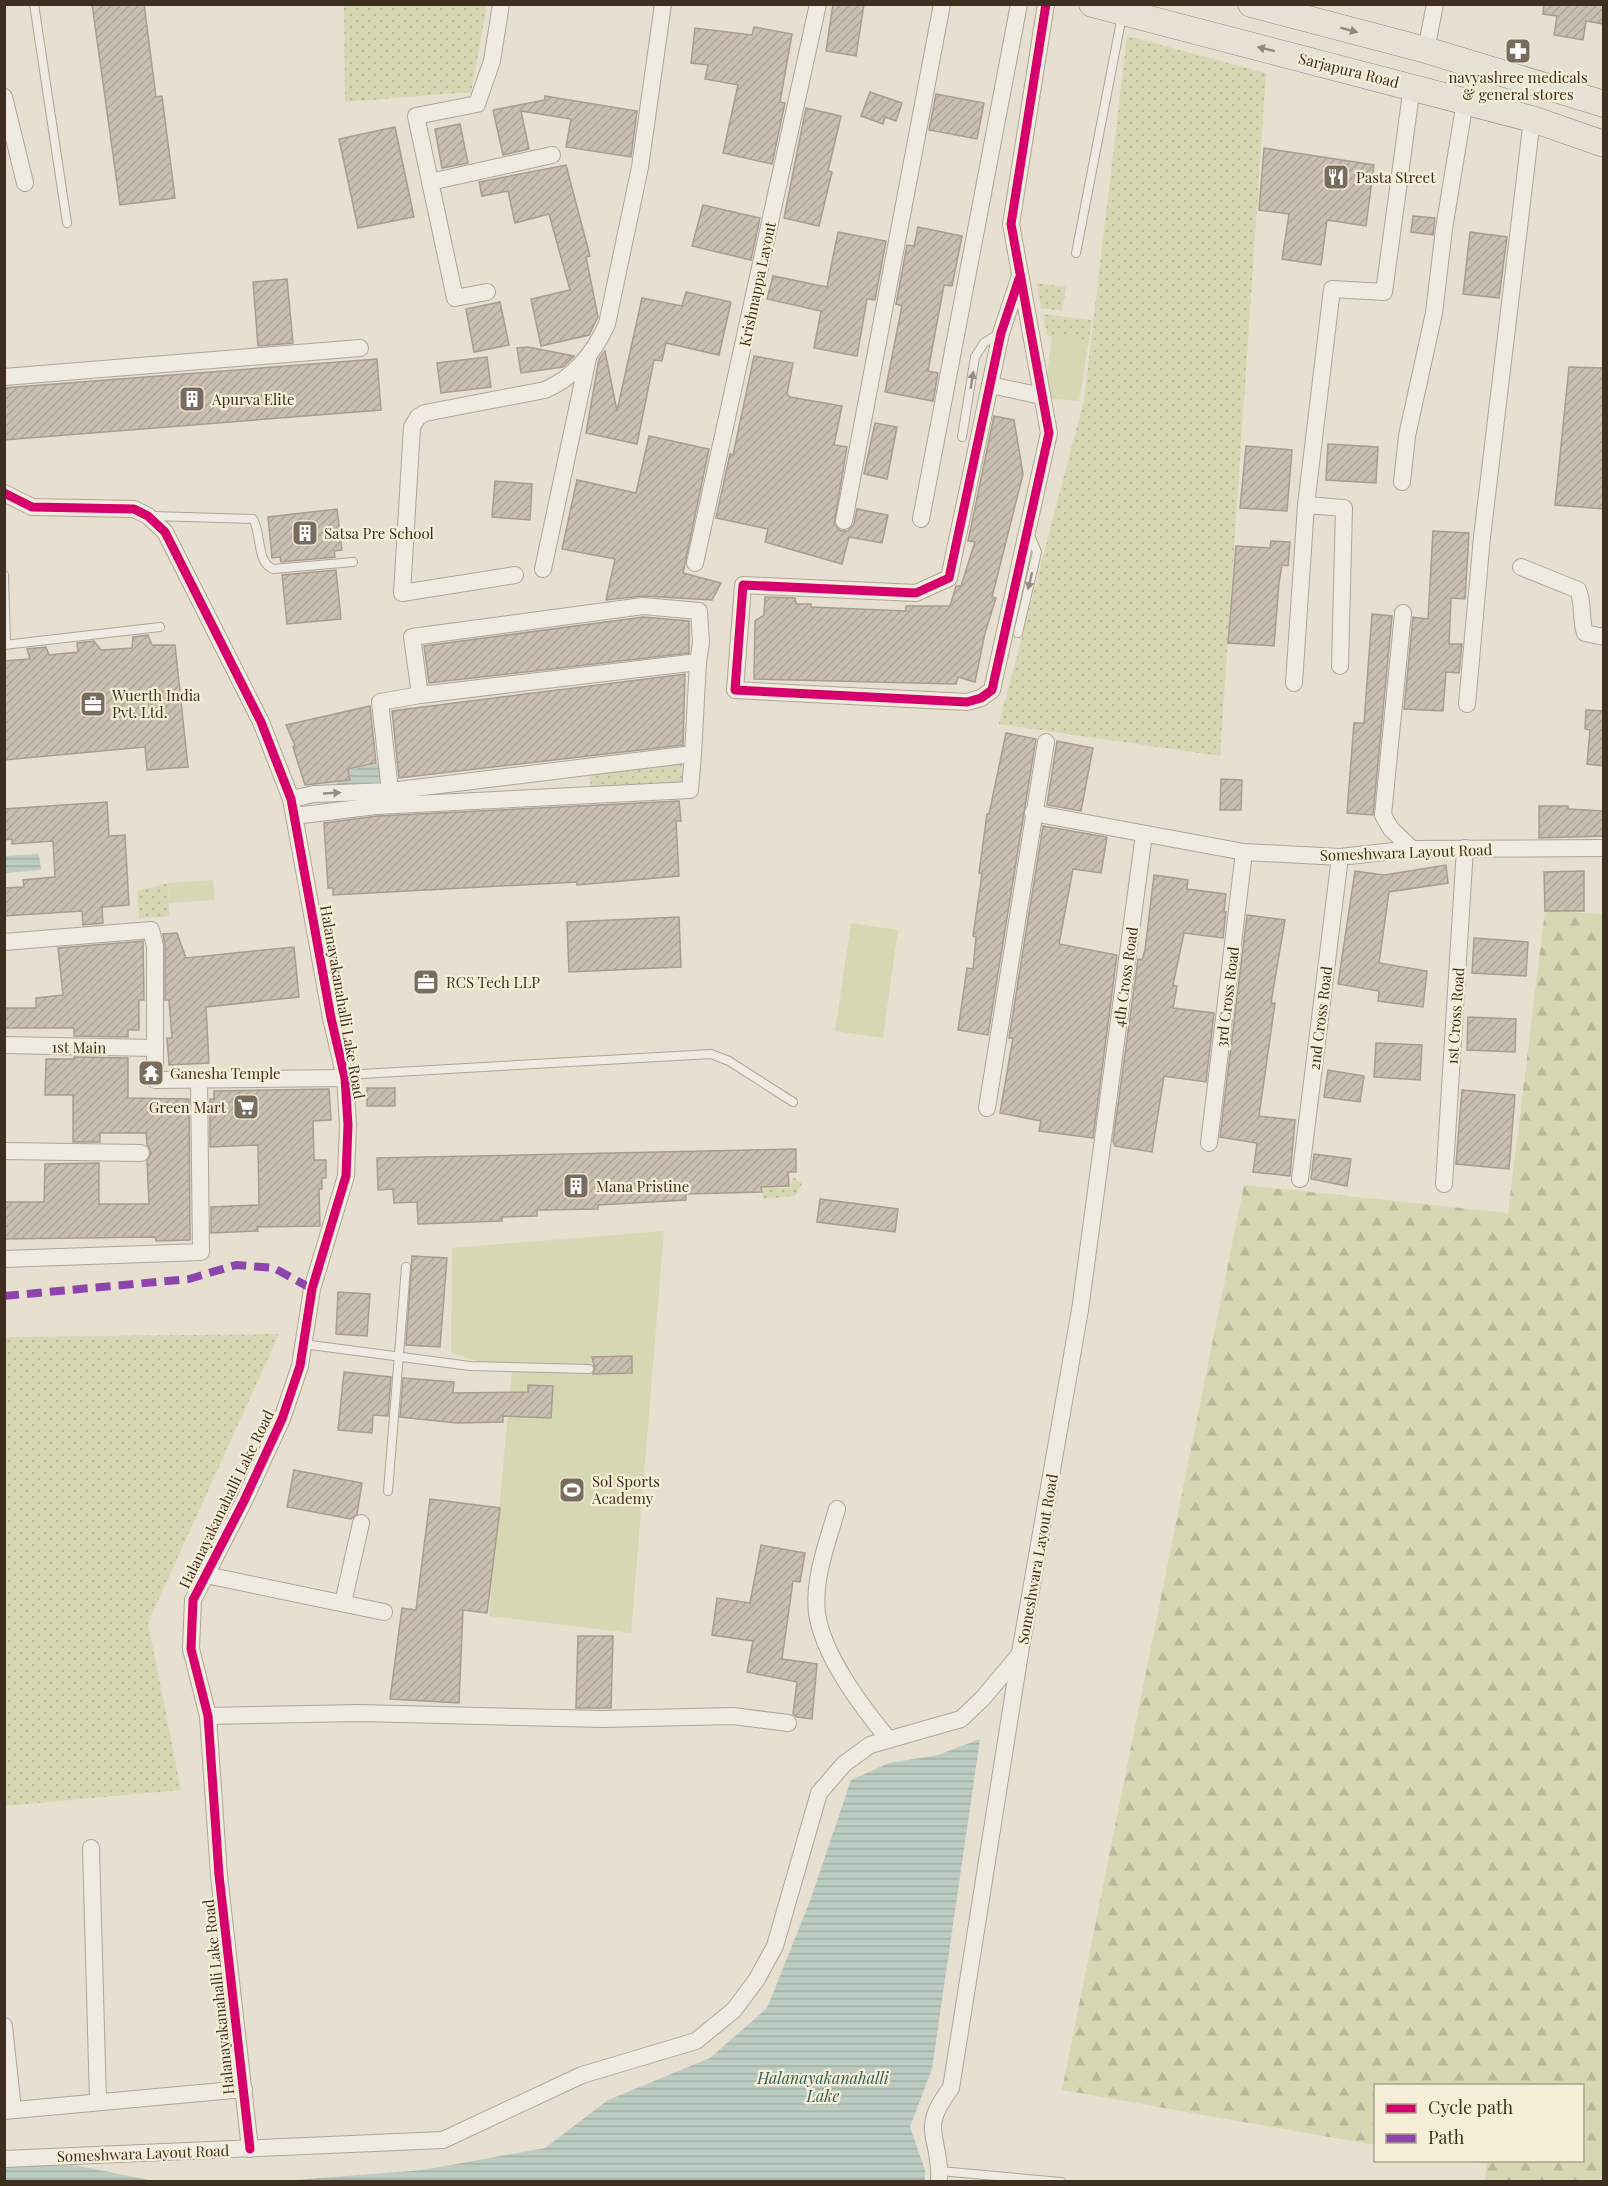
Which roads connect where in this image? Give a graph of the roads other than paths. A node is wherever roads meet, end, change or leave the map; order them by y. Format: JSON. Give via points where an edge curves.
{"nodes":[{"id":1,"x":34,"y":4,"type":"edge"},
{"id":2,"x":501,"y":4,"type":"edge"},
{"id":3,"x":663,"y":4,"type":"edge"},
{"id":4,"x":818,"y":4,"type":"edge"},
{"id":5,"x":942,"y":4,"type":"edge"},
{"id":6,"x":1019,"y":4,"type":"edge"},
{"id":7,"x":1046,"y":4,"type":"edge"},
{"id":8,"x":1092,"y":4,"type":"edge"},
{"id":9,"x":1251,"y":4,"type":"edge"},
{"id":10,"x":1435,"y":4,"type":"edge"},
{"id":11,"x":1123,"y":12,"type":"junction"},
{"id":12,"x":1426,"y":50,"type":"junction"},
{"id":13,"x":1412,"y":87,"type":"junction"},
{"id":14,"x":4,"y":97,"type":"edge"},
{"id":15,"x":1465,"y":101,"type":"junction"},
{"id":16,"x":1604,"y":104,"type":"edge"},
{"id":17,"x":1532,"y":118,"type":"junction"},
{"id":18,"x":1604,"y":144,"type":"edge"},
{"id":19,"x":552,"y":155,"type":"dead end"},
{"id":20,"x":430,"y":182,"type":"junction"},
{"id":21,"x":25,"y":183,"type":"dead end"},
{"id":22,"x":67,"y":223,"type":"dead end"},
{"id":23,"x":1076,"y":253,"type":"dead end"},
{"id":24,"x":1019,"y":279,"type":"junction"},
{"id":25,"x":487,"y":292,"type":"dead end"},
{"id":26,"x":1001,"y":333,"type":"junction"},
{"id":27,"x":360,"y":348,"type":"dead end"},
{"id":28,"x":589,"y":355,"type":"junction"},
{"id":29,"x":4,"y":377,"type":"edge"},
{"id":30,"x":990,"y":385,"type":"junction"},
{"id":31,"x":1042,"y":396,"type":"junction"},
{"id":32,"x":962,"y":437,"type":"dead end"},
{"id":33,"x":1402,"y":482,"type":"dead end"},
{"id":34,"x":4,"y":493,"type":"edge"},
{"id":35,"x":1306,"y":505,"type":"junction"},
{"id":36,"x":148,"y":516,"type":"junction"},
{"id":37,"x":921,"y":519,"type":"dead end"},
{"id":38,"x":844,"y":521,"type":"dead end"},
{"id":39,"x":1028,"y":529,"type":"junction"},
{"id":40,"x":353,"y":562,"type":"dead end"},
{"id":41,"x":695,"y":563,"type":"dead end"},
{"id":42,"x":1521,"y":567,"type":"dead end"},
{"id":43,"x":543,"y":569,"type":"dead end"},
{"id":44,"x":4,"y":575,"type":"edge"},
{"id":45,"x":515,"y":575,"type":"dead end"},
{"id":46,"x":1403,"y":614,"type":"dead end"},
{"id":47,"x":160,"y":627,"type":"dead end"},
{"id":48,"x":1018,"y":633,"type":"dead end"},
{"id":49,"x":1604,"y":637,"type":"edge"},
{"id":50,"x":5,"y":645,"type":"edge"},
{"id":51,"x":698,"y":662,"type":"junction"},
{"id":52,"x":1340,"y":666,"type":"dead end"},
{"id":53,"x":1294,"y":683,"type":"dead end"},
{"id":54,"x":420,"y":695,"type":"junction"},
{"id":55,"x":1467,"y":704,"type":"dead end"},
{"id":56,"x":1046,"y":742,"type":"dead end"},
{"id":57,"x":693,"y":754,"type":"junction"},
{"id":58,"x":379,"y":796,"type":"junction"},
{"id":59,"x":291,"y":799,"type":"junction"},
{"id":60,"x":1033,"y":813,"type":"junction"},
{"id":61,"x":294,"y":816,"type":"junction"},
{"id":62,"x":1144,"y":834,"type":"junction"},
{"id":63,"x":1465,"y":848,"type":"junction"},
{"id":64,"x":1604,"y":848,"type":"edge"},
{"id":65,"x":1412,"y":849,"type":"junction"},
{"id":66,"x":1244,"y":852,"type":"junction"},
{"id":67,"x":1340,"y":858,"type":"junction"},
{"id":68,"x":4,"y":942,"type":"edge"},
{"id":69,"x":4,"y":1045,"type":"edge"},
{"id":70,"x":154,"y":1048,"type":"junction"},
{"id":71,"x":344,"y":1076,"type":"junction"},
{"id":72,"x":200,"y":1081,"type":"junction"},
{"id":73,"x":792,"y":1102,"type":"dead end"},
{"id":74,"x":987,"y":1108,"type":"dead end"},
{"id":75,"x":1106,"y":1120,"type":"joint"},
{"id":76,"x":1209,"y":1143,"type":"dead end"},
{"id":77,"x":4,"y":1151,"type":"edge"},
{"id":78,"x":141,"y":1153,"type":"dead end"},
{"id":79,"x":1300,"y":1179,"type":"dead end"},
{"id":80,"x":1444,"y":1184,"type":"dead end"},
{"id":81,"x":4,"y":1259,"type":"edge"},
{"id":82,"x":406,"y":1267,"type":"dead end"},
{"id":83,"x":303,"y":1344,"type":"junction"},
{"id":84,"x":398,"y":1359,"type":"junction"},
{"id":85,"x":589,"y":1369,"type":"dead end"},
{"id":86,"x":388,"y":1491,"type":"dead end"},
{"id":87,"x":837,"y":1509,"type":"dead end"},
{"id":88,"x":361,"y":1523,"type":"dead end"},
{"id":89,"x":206,"y":1575,"type":"junction"},
{"id":90,"x":343,"y":1603,"type":"junction"},
{"id":91,"x":384,"y":1612,"type":"dead end"},
{"id":92,"x":1020,"y":1653,"type":"junction"},
{"id":93,"x":208,"y":1716,"type":"junction"},
{"id":94,"x":788,"y":1723,"type":"dead end"},
{"id":95,"x":889,"y":1740,"type":"junction"},
{"id":96,"x":91,"y":1848,"type":"dead end"},
{"id":97,"x":4,"y":2026,"type":"edge"},
{"id":98,"x":244,"y":2089,"type":"junction"},
{"id":99,"x":98,"y":2102,"type":"junction"},
{"id":100,"x":9,"y":2110,"type":"edge"},
{"id":101,"x":250,"y":2149,"type":"junction"},
{"id":102,"x":4,"y":2159,"type":"edge"},
{"id":103,"x":940,"y":2176,"type":"edge"},
{"id":104,"x":1061,"y":2181,"type":"edge"}],
"edges":[{"from":1,"to":22,"type":"lane"},
{"from":2,"to":20,"type":"street","via":[[492,61],[477,104],[416,116]]},
{"from":3,"to":28,"type":"street","via":[[640,167],[607,324]]},
{"from":4,"to":41,"type":"street","name":"Krishnappa Layout"},
{"from":5,"to":38,"type":"street"},
{"from":6,"to":37,"type":"street"},
{"from":7,"to":24,"type":"street","via":[[1011,215]]},
{"from":8,"to":11,"type":"main road","name":"Sarjapura Road"},
{"from":9,"to":12,"type":"main road","one_way":true},
{"from":10,"to":12,"type":"street"},
{"from":13,"to":11,"type":"main road","name":"Sarjapura Road","one_way":true},
{"from":11,"to":23,"type":"lane"},
{"from":12,"to":16,"type":"main road"},
{"from":13,"to":15,"type":"main road","name":"Sarjapura Road"},
{"from":13,"to":35,"type":"street","via":[[1383,292],[1332,289]]},
{"from":14,"to":21,"type":"street"},
{"from":15,"to":17,"type":"main road","name":"Sarjapura Road"},
{"from":15,"to":33,"type":"street","via":[[1434,313],[1407,436]]},
{"from":17,"to":18,"type":"main road","name":"Sarjapura Road"},
{"from":17,"to":55,"type":"street","via":[[1482,537]]},
{"from":19,"to":20,"type":"street"},
{"from":20,"to":25,"type":"street","via":[[455,298]]},
{"from":24,"to":26,"type":"street"},
{"from":24,"to":31,"type":"street"},
{"from":26,"to":30,"type":"street"},
{"from":32,"to":26,"type":"lane","one_way":true,"via":[[975,357],[984,343]]},
{"from":27,"to":29,"type":"street"},
{"from":28,"to":43,"type":"street"},
{"from":28,"to":45,"type":"street","via":[[560,384],[425,413],[412,427],[402,593]]},
{"from":30,"to":31,"type":"street"},
{"from":30,"to":39,"type":"street","via":[[949,578],[916,593],[743,585],[735,690],[967,702],[981,698],[992,690]]},
{"from":31,"to":39,"type":"street","via":[[1049,433]]},
{"from":34,"to":36,"type":"street","via":[[32,507],[134,509]]},
{"from":35,"to":52,"type":"street","via":[[1344,508]]},
{"from":35,"to":53,"type":"street"},
{"from":36,"to":40,"type":"lane","via":[[253,519],[263,561],[273,569]]},
{"from":36,"to":59,"type":"street","name":"Halanayakanahalli Lake Road","via":[[165,532],[261,722]]},
{"from":39,"to":48,"type":"lane","one_way":true,"via":[[1037,552]]},
{"from":42,"to":49,"type":"street","via":[[1578,590],[1583,601],[1581,621],[1585,633]]},
{"from":44,"to":50,"type":"lane"},
{"from":46,"to":65,"type":"street","via":[[1383,815]]},
{"from":47,"to":50,"type":"lane"},
{"from":51,"to":54,"type":"street"},
{"from":51,"to":54,"type":"street","via":[[699,611],[643,606],[412,637]]},
{"from":51,"to":57,"type":"street"},
{"from":54,"to":58,"type":"street","via":[[380,702]]},
{"from":56,"to":60,"type":"street"},
{"from":57,"to":58,"type":"street"},
{"from":57,"to":58,"type":"street","via":[[690,790]]},
{"from":59,"to":58,"type":"street","one_way":true,"via":[[314,794]]},
{"from":58,"to":61,"type":"street"},
{"from":59,"to":61,"type":"street","name":"Halanayakanahalli Lake Road"},
{"from":60,"to":62,"type":"street","name":"Someshwara Layout Road"},
{"from":60,"to":74,"type":"street"},
{"from":61,"to":71,"type":"street","name":"Halanayakanahalli Lake Road"},
{"from":62,"to":66,"type":"street","name":"Someshwara Layout Road"},
{"from":62,"to":75,"type":"street","name":"4th Cross Road"},
{"from":63,"to":64,"type":"street","name":"Someshwara Layout Road"},
{"from":63,"to":65,"type":"street","name":"Someshwara Layout Road"},
{"from":63,"to":80,"type":"street","name":"1st Cross Road"},
{"from":65,"to":67,"type":"street","name":"Someshwara Layout Road"},
{"from":66,"to":67,"type":"street","name":"Someshwara Layout Road"},
{"from":66,"to":76,"type":"street","name":"3rd Cross Road"},
{"from":67,"to":79,"type":"street","name":"2nd Cross Road"},
{"from":68,"to":70,"type":"street","via":[[151,930],[155,946]]},
{"from":69,"to":70,"type":"street","name":"1st Main"},
{"from":70,"to":72,"type":"street","via":[[155,1080]]},
{"from":71,"to":72,"type":"street"},
{"from":71,"to":73,"type":"lane","via":[[711,1054],[729,1061]]},
{"from":71,"to":83,"type":"street","name":"Halanayakanahalli Lake Road","via":[[348,1125],[346,1176],[312,1289]]},
{"from":72,"to":81,"type":"street","via":[[201,1252]]},
{"from":75,"to":92,"type":"street","name":"Someshwara Layout Road","via":[[1080,1310]]},
{"from":77,"to":78,"type":"street"},
{"from":82,"to":84,"type":"lane"},
{"from":83,"to":84,"type":"lane"},
{"from":83,"to":89,"type":"street","name":"Halanayakanahalli Lake Road","via":[[300,1366],[282,1419]]},
{"from":84,"to":85,"type":"lane","via":[[470,1366]]},
{"from":84,"to":86,"type":"lane"},
{"from":87,"to":95,"type":"street","via":[[819,1576],[817,1613],[855,1698]]},
{"from":88,"to":90,"type":"street"},
{"from":89,"to":90,"type":"street"},
{"from":89,"to":93,"type":"street","name":"Halanayakanahalli Lake Road","via":[[193,1600],[191,1649]]},
{"from":90,"to":91,"type":"street"},
{"from":92,"to":95,"type":"street","name":"Someshwara Layout Road","via":[[961,1719]]},
{"from":92,"to":103,"type":"street","via":[[951,2088],[932,2122]]},
{"from":93,"to":94,"type":"street","via":[[733,1716]]},
{"from":93,"to":98,"type":"street","name":"Halanayakanahalli Lake Road","via":[[219,1875]]},
{"from":95,"to":101,"type":"street","name":"Someshwara Layout Road","via":[[870,1745],[844,1764],[819,1793],[775,1946],[734,2010],[696,2041],[582,2075],[443,2140]]},
{"from":96,"to":99,"type":"street"},
{"from":97,"to":100,"type":"street"},
{"from":98,"to":99,"type":"street"},
{"from":98,"to":101,"type":"street","name":"Halanayakanahalli Lake Road"},
{"from":99,"to":100,"type":"street"},
{"from":101,"to":102,"type":"street","name":"Someshwara Layout Road"},
{"from":103,"to":104,"type":"lane"}]}
